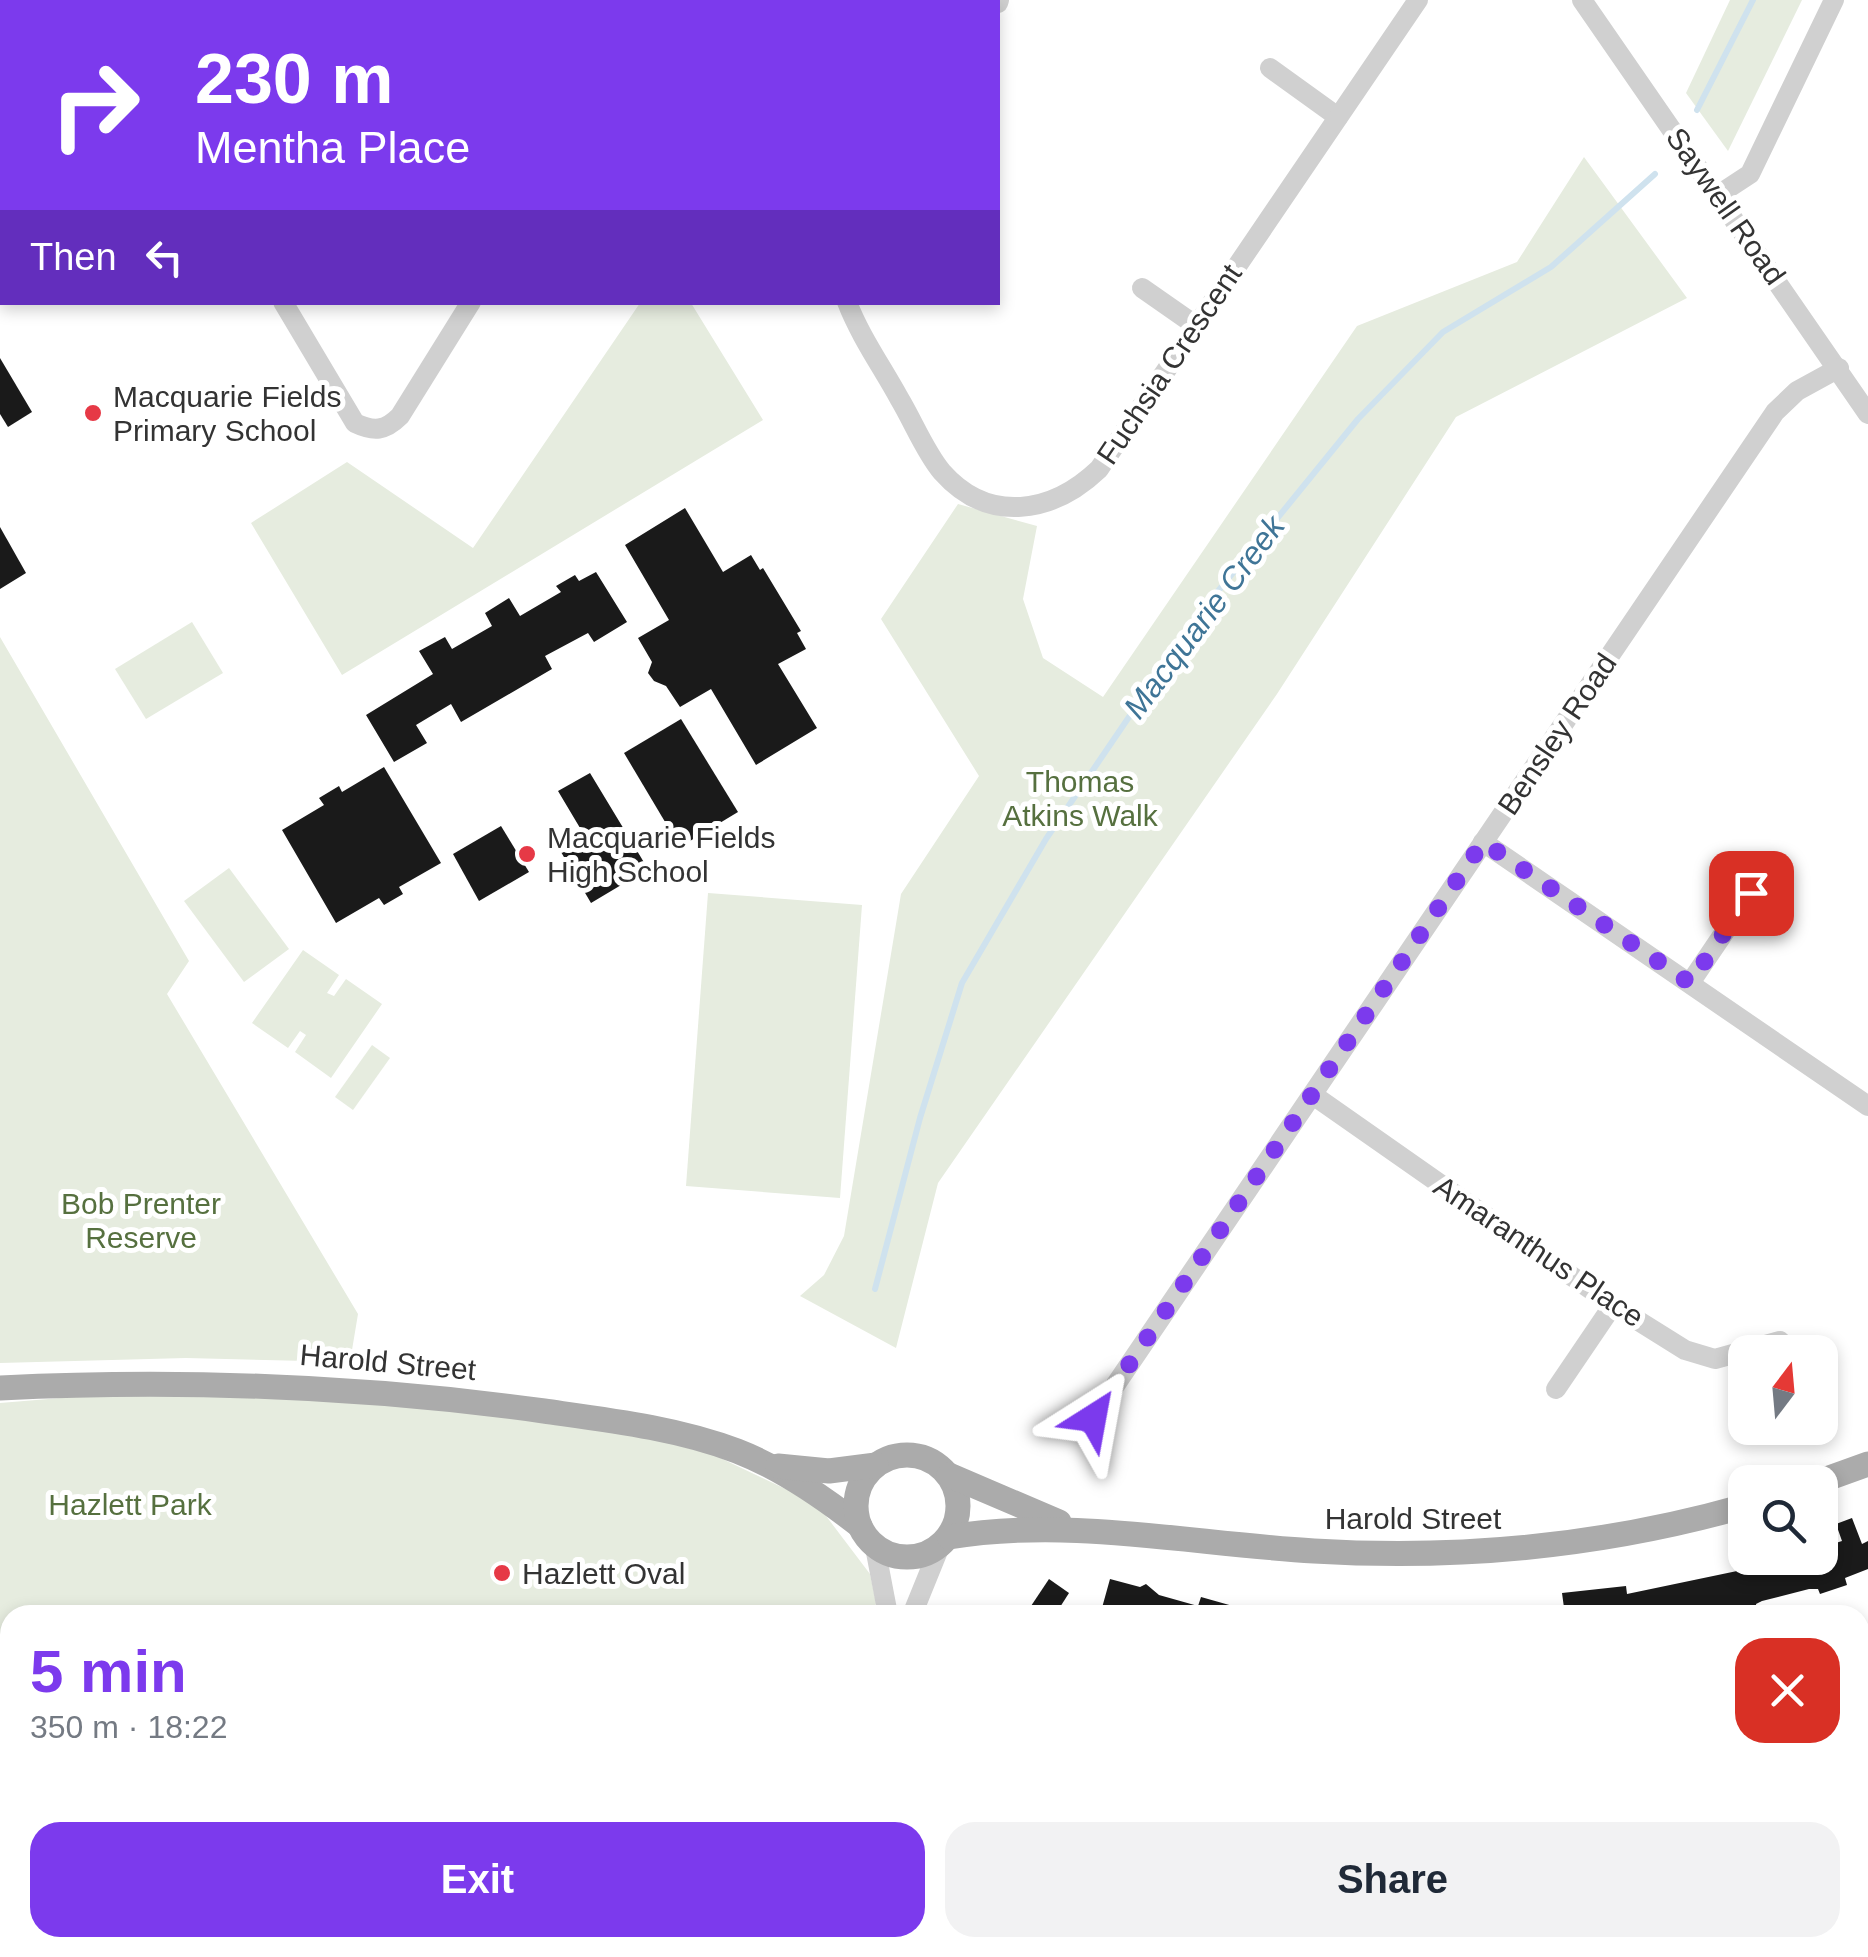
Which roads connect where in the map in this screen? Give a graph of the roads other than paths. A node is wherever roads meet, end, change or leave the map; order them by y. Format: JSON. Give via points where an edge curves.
{"nodes":[{"id":1,"x":1418,"y":0,"type":"edge"},
{"id":2,"x":1582,"y":0,"type":"edge"},
{"id":3,"x":1834,"y":0,"type":"edge"},
{"id":4,"x":1270,"y":68,"type":"dead end"},
{"id":5,"x":1338,"y":117,"type":"junction"},
{"id":6,"x":1718,"y":196,"type":"junction"},
{"id":7,"x":1142,"y":288,"type":"dead end"},
{"id":8,"x":285,"y":305,"type":"edge"},
{"id":9,"x":469,"y":305,"type":"edge"},
{"id":10,"x":848,"y":305,"type":"edge"},
{"id":11,"x":1195,"y":325,"type":"junction"},
{"id":12,"x":1839,"y":368,"type":"junction"},
{"id":13,"x":1868,"y":414,"type":"edge"},
{"id":14,"x":1483,"y":842,"type":"junction"},
{"id":15,"x":1778,"y":868,"type":"dead end"},
{"id":16,"x":1690,"y":983,"type":"junction"},
{"id":17,"x":1313,"y":1094,"type":"junction"},
{"id":18,"x":1868,"y":1106,"type":"edge"},
{"id":19,"x":1613,"y":1305,"type":"junction"},
{"id":20,"x":1728,"y":1355,"type":"edge"},
{"id":21,"x":0,"y":1388,"type":"edge"},
{"id":22,"x":1556,"y":1389,"type":"dead end"},
{"id":23,"x":1093,"y":1418,"type":"dead end"},
{"id":24,"x":763,"y":1462,"type":"junction"},
{"id":25,"x":1868,"y":1464,"type":"edge"},
{"id":26,"x":876,"y":1465,"type":"junction"},
{"id":27,"x":948,"y":1475,"type":"junction"},
{"id":28,"x":1838,"y":1475,"type":"edge"},
{"id":29,"x":1728,"y":1511,"type":"edge"},
{"id":30,"x":1078,"y":1529,"type":"junction"},
{"id":31,"x":867,"y":1536,"type":"junction"},
{"id":32,"x":944,"y":1542,"type":"junction"},
{"id":33,"x":885,"y":1605,"type":"edge"},
{"id":34,"x":916,"y":1605,"type":"edge"}],
"edges":[{"from":1,"to":5,"type":"street","name":"Fuchsia Crescent"},
{"from":2,"to":6,"type":"street","name":"Saywell Road"},
{"from":3,"to":6,"type":"street","via":[[1750,174]]},
{"from":4,"to":5,"type":"street"},
{"from":5,"to":11,"type":"street","name":"Fuchsia Crescent"},
{"from":6,"to":12,"type":"street","name":"Saywell Road"},
{"from":7,"to":11,"type":"street"},
{"from":8,"to":9,"type":"street","via":[[355,423],[378,430],[400,416]]},
{"from":10,"to":11,"type":"street","name":"Fuchsia Crescent","via":[[942,472],[988,503],[1018,511],[1078,489],[1098,469]]},
{"from":12,"to":13,"type":"street","name":"Saywell Road"},
{"from":12,"to":14,"type":"street","name":"Bensley Road","via":[[1775,412]]},
{"from":14,"to":16,"type":"street"},
{"from":14,"to":17,"type":"street","name":"Bensley Road"},
{"from":15,"to":16,"type":"street","via":[[1751,893]]},
{"from":16,"to":18,"type":"street"},
{"from":17,"to":19,"type":"street","name":"Amaranthus Place"},
{"from":17,"to":23,"type":"street","name":"Bensley Road"},
{"from":19,"to":20,"type":"street","name":"Amaranthus Place","via":[[1686,1350],[1715,1359]]},
{"from":19,"to":22,"type":"street"},
{"from":21,"to":24,"type":"main road","name":"Harold Street","via":[[186,1384],[383,1392],[594,1418],[690,1437]]},
{"from":24,"to":26,"type":"main road","name":"Harold Street","via":[[805,1471]]},
{"from":24,"to":31,"type":"main road","name":"Harold Street"},
{"from":25,"to":28,"type":"main road"},
{"from":26,"to":27,"type":"main road","via":[[915,1455]]},
{"from":26,"to":31,"type":"main road","via":[[859,1487]]},
{"from":27,"to":30,"type":"main road","name":"Harold Street"},
{"from":27,"to":32,"type":"main road","via":[[959,1512]]},
{"from":29,"to":30,"type":"main road","name":"Harold Street","via":[[1605,1538],[1407,1555]]},
{"from":30,"to":32,"type":"main road","name":"Harold Street","via":[[1018,1528]]},
{"from":31,"to":32,"type":"main road","via":[[908,1558]]},
{"from":31,"to":33,"type":"street"},
{"from":32,"to":34,"type":"street"}]}
